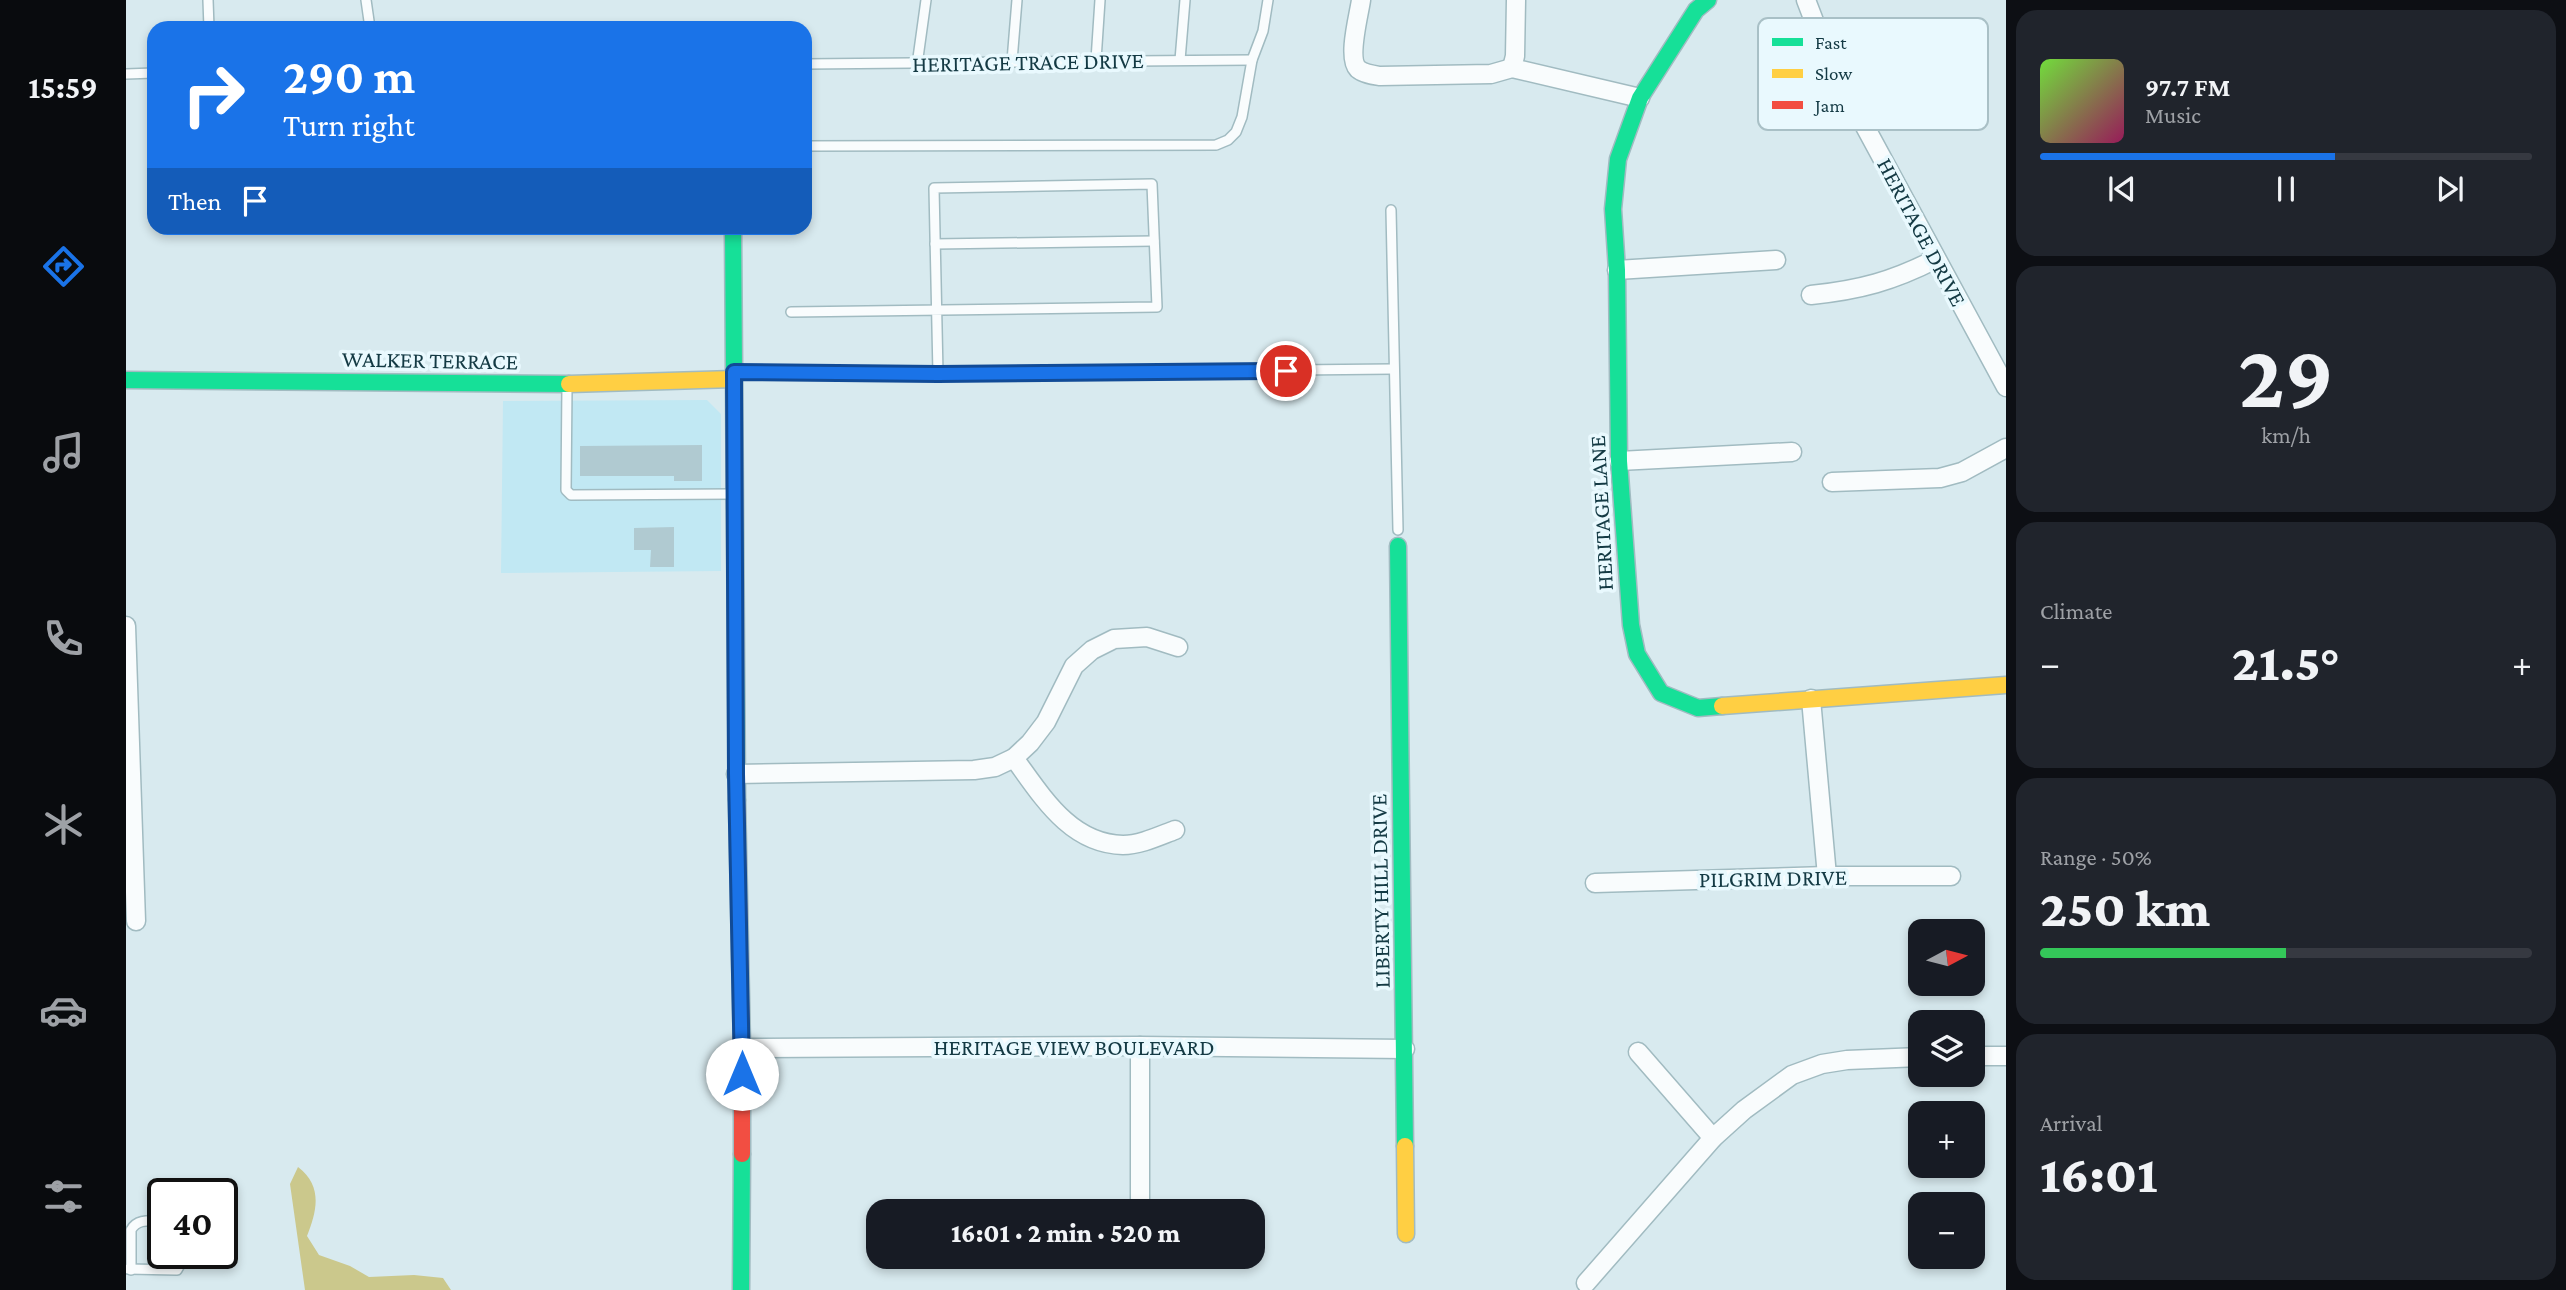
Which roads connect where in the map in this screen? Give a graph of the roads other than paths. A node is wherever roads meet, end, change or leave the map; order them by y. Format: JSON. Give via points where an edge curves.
{"nodes":[{"id":1,"x":208,"y":0,"type":"edge"},
{"id":2,"x":366,"y":0,"type":"edge"},
{"id":3,"x":926,"y":0,"type":"edge"},
{"id":4,"x":1017,"y":0,"type":"edge"},
{"id":5,"x":1100,"y":0,"type":"edge"},
{"id":6,"x":1185,"y":0,"type":"edge"},
{"id":7,"x":1268,"y":0,"type":"edge"},
{"id":8,"x":1361,"y":0,"type":"edge"},
{"id":9,"x":1516,"y":0,"type":"edge"},
{"id":10,"x":1707,"y":0,"type":"edge"},
{"id":11,"x":1806,"y":0,"type":"edge"},
{"id":12,"x":1813,"y":18,"type":"edge"},
{"id":13,"x":209,"y":21,"type":"edge"},
{"id":14,"x":369,"y":21,"type":"edge"},
{"id":15,"x":1096,"y":60,"type":"junction"},
{"id":16,"x":1180,"y":60,"type":"junction"},
{"id":17,"x":1252,"y":60,"type":"junction"},
{"id":18,"x":1012,"y":61,"type":"junction"},
{"id":19,"x":812,"y":64,"type":"edge"},
{"id":20,"x":918,"y":65,"type":"junction"},
{"id":21,"x":1511,"y":68,"type":"junction"},
{"id":22,"x":147,"y":73,"type":"edge"},
{"id":23,"x":126,"y":74,"type":"edge"},
{"id":24,"x":1640,"y":98,"type":"junction"},
{"id":25,"x":1867,"y":130,"type":"edge"},
{"id":26,"x":812,"y":146,"type":"edge"},
{"id":27,"x":1391,"y":210,"type":"dead end"},
{"id":28,"x":733,"y":235,"type":"edge"},
{"id":29,"x":1154,"y":241,"type":"junction"},
{"id":30,"x":935,"y":244,"type":"junction"},
{"id":31,"x":1936,"y":259,"type":"junction"},
{"id":32,"x":1776,"y":260,"type":"dead end"},
{"id":33,"x":1617,"y":270,"type":"junction"},
{"id":34,"x":1811,"y":295,"type":"dead end"},
{"id":35,"x":936,"y":311,"type":"junction"},
{"id":36,"x":791,"y":312,"type":"dead end"},
{"id":37,"x":1393,"y":369,"type":"junction"},
{"id":38,"x":938,"y":374,"type":"junction"},
{"id":39,"x":734,"y":375,"type":"junction"},
{"id":40,"x":126,"y":380,"type":"edge"},
{"id":41,"x":567,"y":384,"type":"junction"},
{"id":42,"x":2006,"y":387,"type":"edge"},
{"id":43,"x":2006,"y":448,"type":"edge"},
{"id":44,"x":1792,"y":452,"type":"dead end"},
{"id":45,"x":1619,"y":461,"type":"junction"},
{"id":46,"x":1832,"y":482,"type":"dead end"},
{"id":47,"x":736,"y":494,"type":"junction"},
{"id":48,"x":1398,"y":530,"type":"dead end"},
{"id":49,"x":1398,"y":547,"type":"dead end"},
{"id":50,"x":126,"y":626,"type":"edge"},
{"id":51,"x":1178,"y":647,"type":"dead end"},
{"id":52,"x":2006,"y":685,"type":"edge"},
{"id":53,"x":1811,"y":699,"type":"junction"},
{"id":54,"x":128,"y":742,"type":"edge"},
{"id":55,"x":1014,"y":758,"type":"junction"},
{"id":56,"x":736,"y":774,"type":"junction"},
{"id":57,"x":1175,"y":830,"type":"dead end"},
{"id":58,"x":1827,"y":876,"type":"junction"},
{"id":59,"x":1951,"y":876,"type":"dead end"},
{"id":60,"x":1595,"y":883,"type":"dead end"},
{"id":61,"x":136,"y":921,"type":"dead end"},
{"id":62,"x":1140,"y":1046,"type":"junction"},
{"id":63,"x":742,"y":1048,"type":"junction"},
{"id":64,"x":1405,"y":1049,"type":"junction"},
{"id":65,"x":1638,"y":1052,"type":"dead end"},
{"id":66,"x":1985,"y":1056,"type":"edge"},
{"id":67,"x":2006,"y":1056,"type":"edge"},
{"id":68,"x":1908,"y":1057,"type":"edge"},
{"id":69,"x":1713,"y":1138,"type":"junction"},
{"id":70,"x":1140,"y":1199,"type":"edge"},
{"id":71,"x":147,"y":1221,"type":"edge"},
{"id":72,"x":1406,"y":1234,"type":"dead end"},
{"id":73,"x":178,"y":1269,"type":"edge"},
{"id":74,"x":128,"y":1270,"type":"edge"},
{"id":75,"x":1587,"y":1283,"type":"dead end"},
{"id":76,"x":741,"y":1290,"type":"edge"}],
"edges":[{"from":1,"to":13,"type":"lane"},
{"from":2,"to":14,"type":"lane"},
{"from":3,"to":20,"type":"lane"},
{"from":4,"to":18,"type":"lane"},
{"from":5,"to":15,"type":"lane"},
{"from":6,"to":16,"type":"lane"},
{"from":7,"to":17,"type":"lane"},
{"from":8,"to":21,"type":"street","via":[[1353,58],[1357,68],[1367,74],[1491,74]]},
{"from":9,"to":21,"type":"street"},
{"from":10,"to":24,"type":"street","name":"HERITAGE LANE","via":[[1680,33]]},
{"from":11,"to":12,"type":"street","name":"HERITAGE DRIVE"},
{"from":15,"to":16,"type":"lane","name":"HERITAGE TRACE DRIVE"},
{"from":15,"to":18,"type":"lane","name":"HERITAGE TRACE DRIVE"},
{"from":16,"to":17,"type":"lane","name":"HERITAGE TRACE DRIVE"},
{"from":17,"to":26,"type":"lane","via":[[1236,132],[1216,145]]},
{"from":18,"to":20,"type":"lane","name":"HERITAGE TRACE DRIVE"},
{"from":19,"to":20,"type":"lane","name":"HERITAGE TRACE DRIVE"},
{"from":21,"to":24,"type":"street"},
{"from":22,"to":23,"type":"lane"},
{"from":24,"to":33,"type":"street","name":"HERITAGE LANE","via":[[1618,159],[1612,209]]},
{"from":25,"to":31,"type":"street","name":"HERITAGE DRIVE"},
{"from":27,"to":37,"type":"lane"},
{"from":28,"to":39,"type":"street"},
{"from":29,"to":30,"type":"lane"},
{"from":29,"to":30,"type":"lane","via":[[1152,184],[934,188]]},
{"from":29,"to":35,"type":"lane","via":[[1157,307]]},
{"from":30,"to":35,"type":"lane"},
{"from":31,"to":34,"type":"street","via":[[1876,285]]},
{"from":31,"to":42,"type":"street","name":"HERITAGE DRIVE"},
{"from":32,"to":33,"type":"street"},
{"from":33,"to":45,"type":"street","name":"HERITAGE LANE"},
{"from":35,"to":36,"type":"lane"},
{"from":35,"to":38,"type":"lane"},
{"from":37,"to":38,"type":"lane"},
{"from":37,"to":48,"type":"lane"},
{"from":38,"to":39,"type":"lane"},
{"from":39,"to":41,"type":"street","name":"WALKER TERRACE"},
{"from":39,"to":47,"type":"street"},
{"from":40,"to":41,"type":"street","name":"WALKER TERRACE"},
{"from":41,"to":47,"type":"lane","via":[[566,490],[570,495]]},
{"from":43,"to":46,"type":"street","via":[[1962,472],[1940,478]]},
{"from":44,"to":45,"type":"street"},
{"from":45,"to":53,"type":"street","name":"HERITAGE LANE","via":[[1631,625],[1637,654],[1661,693],[1698,708]]},
{"from":47,"to":56,"type":"street"},
{"from":49,"to":64,"type":"street","name":"LIBERTY HILL DRIVE"},
{"from":50,"to":54,"type":"street"},
{"from":51,"to":55,"type":"street","via":[[1147,637],[1114,639],[1092,650],[1074,666],[1046,722]]},
{"from":52,"to":53,"type":"street","name":"HERITAGE LANE"},
{"from":53,"to":58,"type":"street"},
{"from":54,"to":61,"type":"street"},
{"from":55,"to":56,"type":"street","via":[[974,771]]},
{"from":55,"to":57,"type":"street","via":[[1071,828],[1095,840],[1124,845]]},
{"from":56,"to":63,"type":"street"},
{"from":58,"to":59,"type":"street","name":"PILGRIM DRIVE"},
{"from":58,"to":60,"type":"street","name":"PILGRIM DRIVE"},
{"from":62,"to":63,"type":"street","name":"HERITAGE VIEW BOULEVARD"},
{"from":62,"to":64,"type":"street","name":"HERITAGE VIEW BOULEVARD"},
{"from":62,"to":70,"type":"street"},
{"from":63,"to":76,"type":"street"},
{"from":64,"to":72,"type":"street","name":"LIBERTY HILL DRIVE"},
{"from":65,"to":69,"type":"street"},
{"from":66,"to":67,"type":"street"},
{"from":68,"to":69,"type":"street","via":[[1847,1060],[1792,1075]]},
{"from":69,"to":75,"type":"street"},
{"from":71,"to":74,"type":"lane","via":[[139,1221],[131,1230]]},
{"from":73,"to":74,"type":"lane"}]}
